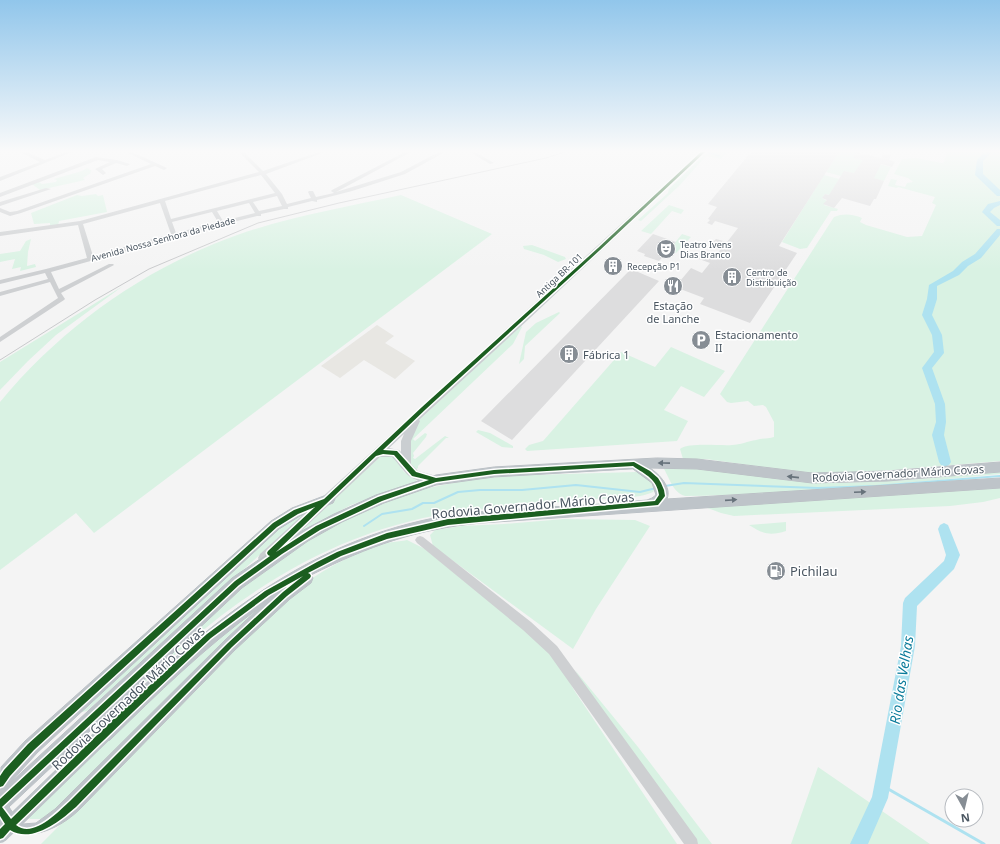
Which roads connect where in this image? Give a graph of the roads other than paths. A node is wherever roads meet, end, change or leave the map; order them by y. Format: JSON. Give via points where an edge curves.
{"nodes":[{"id":1,"x":40,"y":191,"type":"edge"},
{"id":2,"x":77,"y":191,"type":"edge"},
{"id":3,"x":194,"y":191,"type":"edge"},
{"id":4,"x":277,"y":191,"type":"edge"},
{"id":5,"x":334,"y":191,"type":"edge"},
{"id":6,"x":342,"y":191,"type":"edge"},
{"id":7,"x":661,"y":191,"type":"edge"},
{"id":8,"x":311,"y":192,"type":"dead end"},
{"id":9,"x":279,"y":194,"type":"junction"},
{"id":10,"x":327,"y":196,"type":"junction"},
{"id":11,"x":162,"y":200,"type":"junction"},
{"id":12,"x":315,"y":200,"type":"junction"},
{"id":13,"x":250,"y":201,"type":"junction"},
{"id":14,"x":0,"y":204,"type":"edge"},
{"id":15,"x":286,"y":208,"type":"junction"},
{"id":16,"x":0,"y":210,"type":"edge"},
{"id":17,"x":214,"y":210,"type":"junction"},
{"id":18,"x":259,"y":215,"type":"junction"},
{"id":19,"x":170,"y":221,"type":"junction"},
{"id":20,"x":80,"y":223,"type":"junction"},
{"id":21,"x":222,"y":224,"type":"junction"},
{"id":22,"x":0,"y":234,"type":"edge"},
{"id":23,"x":174,"y":235,"type":"junction"},
{"id":24,"x":90,"y":258,"type":"junction"},
{"id":25,"x":111,"y":265,"type":"dead end"},
{"id":26,"x":47,"y":271,"type":"junction"},
{"id":27,"x":51,"y":280,"type":"junction"},
{"id":28,"x":0,"y":282,"type":"edge"},
{"id":29,"x":58,"y":292,"type":"junction"},
{"id":30,"x":0,"y":294,"type":"edge"},
{"id":31,"x":0,"y":340,"type":"edge"},
{"id":32,"x":424,"y":409,"type":"junction"},
{"id":33,"x":376,"y":454,"type":"junction"},
{"id":34,"x":634,"y":464,"type":"junction"},
{"id":35,"x":407,"y":466,"type":"junction"},
{"id":36,"x":1000,"y":467,"type":"edge"},
{"id":37,"x":436,"y":480,"type":"junction"},
{"id":38,"x":1000,"y":483,"type":"edge"},
{"id":39,"x":329,"y":499,"type":"junction"},
{"id":40,"x":648,"y":505,"type":"junction"},
{"id":41,"x":420,"y":540,"type":"dead end"},
{"id":42,"x":339,"y":554,"type":"junction"},
{"id":43,"x":237,"y":583,"type":"junction"},
{"id":44,"x":0,"y":783,"type":"edge"},
{"id":45,"x":0,"y":804,"type":"edge"},
{"id":46,"x":0,"y":810,"type":"edge"},
{"id":47,"x":0,"y":834,"type":"edge"},
{"id":48,"x":692,"y":844,"type":"edge"}],
"edges":[{"from":1,"to":14,"type":"street"},
{"from":2,"to":16,"type":"street","via":[[19,212],[10,214]]},
{"from":3,"to":11,"type":"street"},
{"from":4,"to":9,"type":"street"},
{"from":5,"to":10,"type":"street"},
{"from":6,"to":10,"type":"street"},
{"from":7,"to":32,"type":"main road","name":"Antiga BR-101"},
{"from":8,"to":12,"type":"street"},
{"from":9,"to":13,"type":"street"},
{"from":9,"to":15,"type":"street"},
{"from":10,"to":12,"type":"street","name":"Avenida Nossa Senhora da Piedade"},
{"from":11,"to":19,"type":"street"},
{"from":11,"to":20,"type":"street"},
{"from":12,"to":15,"type":"street","name":"Avenida Nossa Senhora da Piedade"},
{"from":13,"to":17,"type":"street"},
{"from":13,"to":18,"type":"street"},
{"from":15,"to":18,"type":"street","name":"Avenida Nossa Senhora da Piedade"},
{"from":17,"to":19,"type":"street"},
{"from":17,"to":21,"type":"street"},
{"from":18,"to":21,"type":"street","name":"Avenida Nossa Senhora da Piedade"},
{"from":19,"to":23,"type":"street"},
{"from":20,"to":22,"type":"street"},
{"from":20,"to":24,"type":"street"},
{"from":21,"to":23,"type":"street","name":"Avenida Nossa Senhora da Piedade"},
{"from":23,"to":24,"type":"street","name":"Avenida Nossa Senhora da Piedade"},
{"from":24,"to":26,"type":"street","name":"Avenida Nossa Senhora da Piedade"},
{"from":25,"to":29,"type":"street"},
{"from":26,"to":27,"type":"street"},
{"from":26,"to":28,"type":"street","name":"Avenida Nossa Senhora da Piedade"},
{"from":27,"to":29,"type":"street"},
{"from":27,"to":30,"type":"street"},
{"from":29,"to":31,"type":"street","via":[[62,297],[60,301]]},
{"from":32,"to":33,"type":"main road"},
{"from":32,"to":35,"type":"main road","via":[[407,436]]},
{"from":33,"to":35,"type":"main road","via":[[395,453]]},
{"from":33,"to":39,"type":"main road"},
{"from":36,"to":34,"type":"highway","name":"Rodovia Governador Mário Covas","one_way":true,"via":[[812,478],[696,464]]},
{"from":34,"to":37,"type":"highway","name":"Rodovia Governador Mário Covas","via":[[494,472]]},
{"from":34,"to":40,"type":"highway","via":[[656,478],[662,490],[660,500]]},
{"from":35,"to":37,"type":"main road","via":[[418,475]]},
{"from":37,"to":43,"type":"highway","name":"Rodovia Governador Mário Covas","via":[[380,499],[338,518],[302,538]]},
{"from":40,"to":38,"type":"highway","name":"Rodovia Governador Mário Covas","one_way":true},
{"from":39,"to":43,"type":"main road"},
{"from":39,"to":44,"type":"highway","via":[[296,512],[275,525],[31,747]]},
{"from":40,"to":42,"type":"highway","name":"Rodovia Governador Mário Covas","via":[[448,522],[404,531]]},
{"from":41,"to":48,"type":"street","via":[[553,650]]},
{"from":42,"to":46,"type":"highway","via":[[297,584],[230,646],[50,825],[39,830],[16,830]]},
{"from":42,"to":47,"type":"highway","name":"Rodovia Governador Mário Covas","bridge":true,"via":[[280,585],[209,636]]},
{"from":43,"to":45,"type":"highway","name":"Rodovia Governador Mário Covas"}]}
